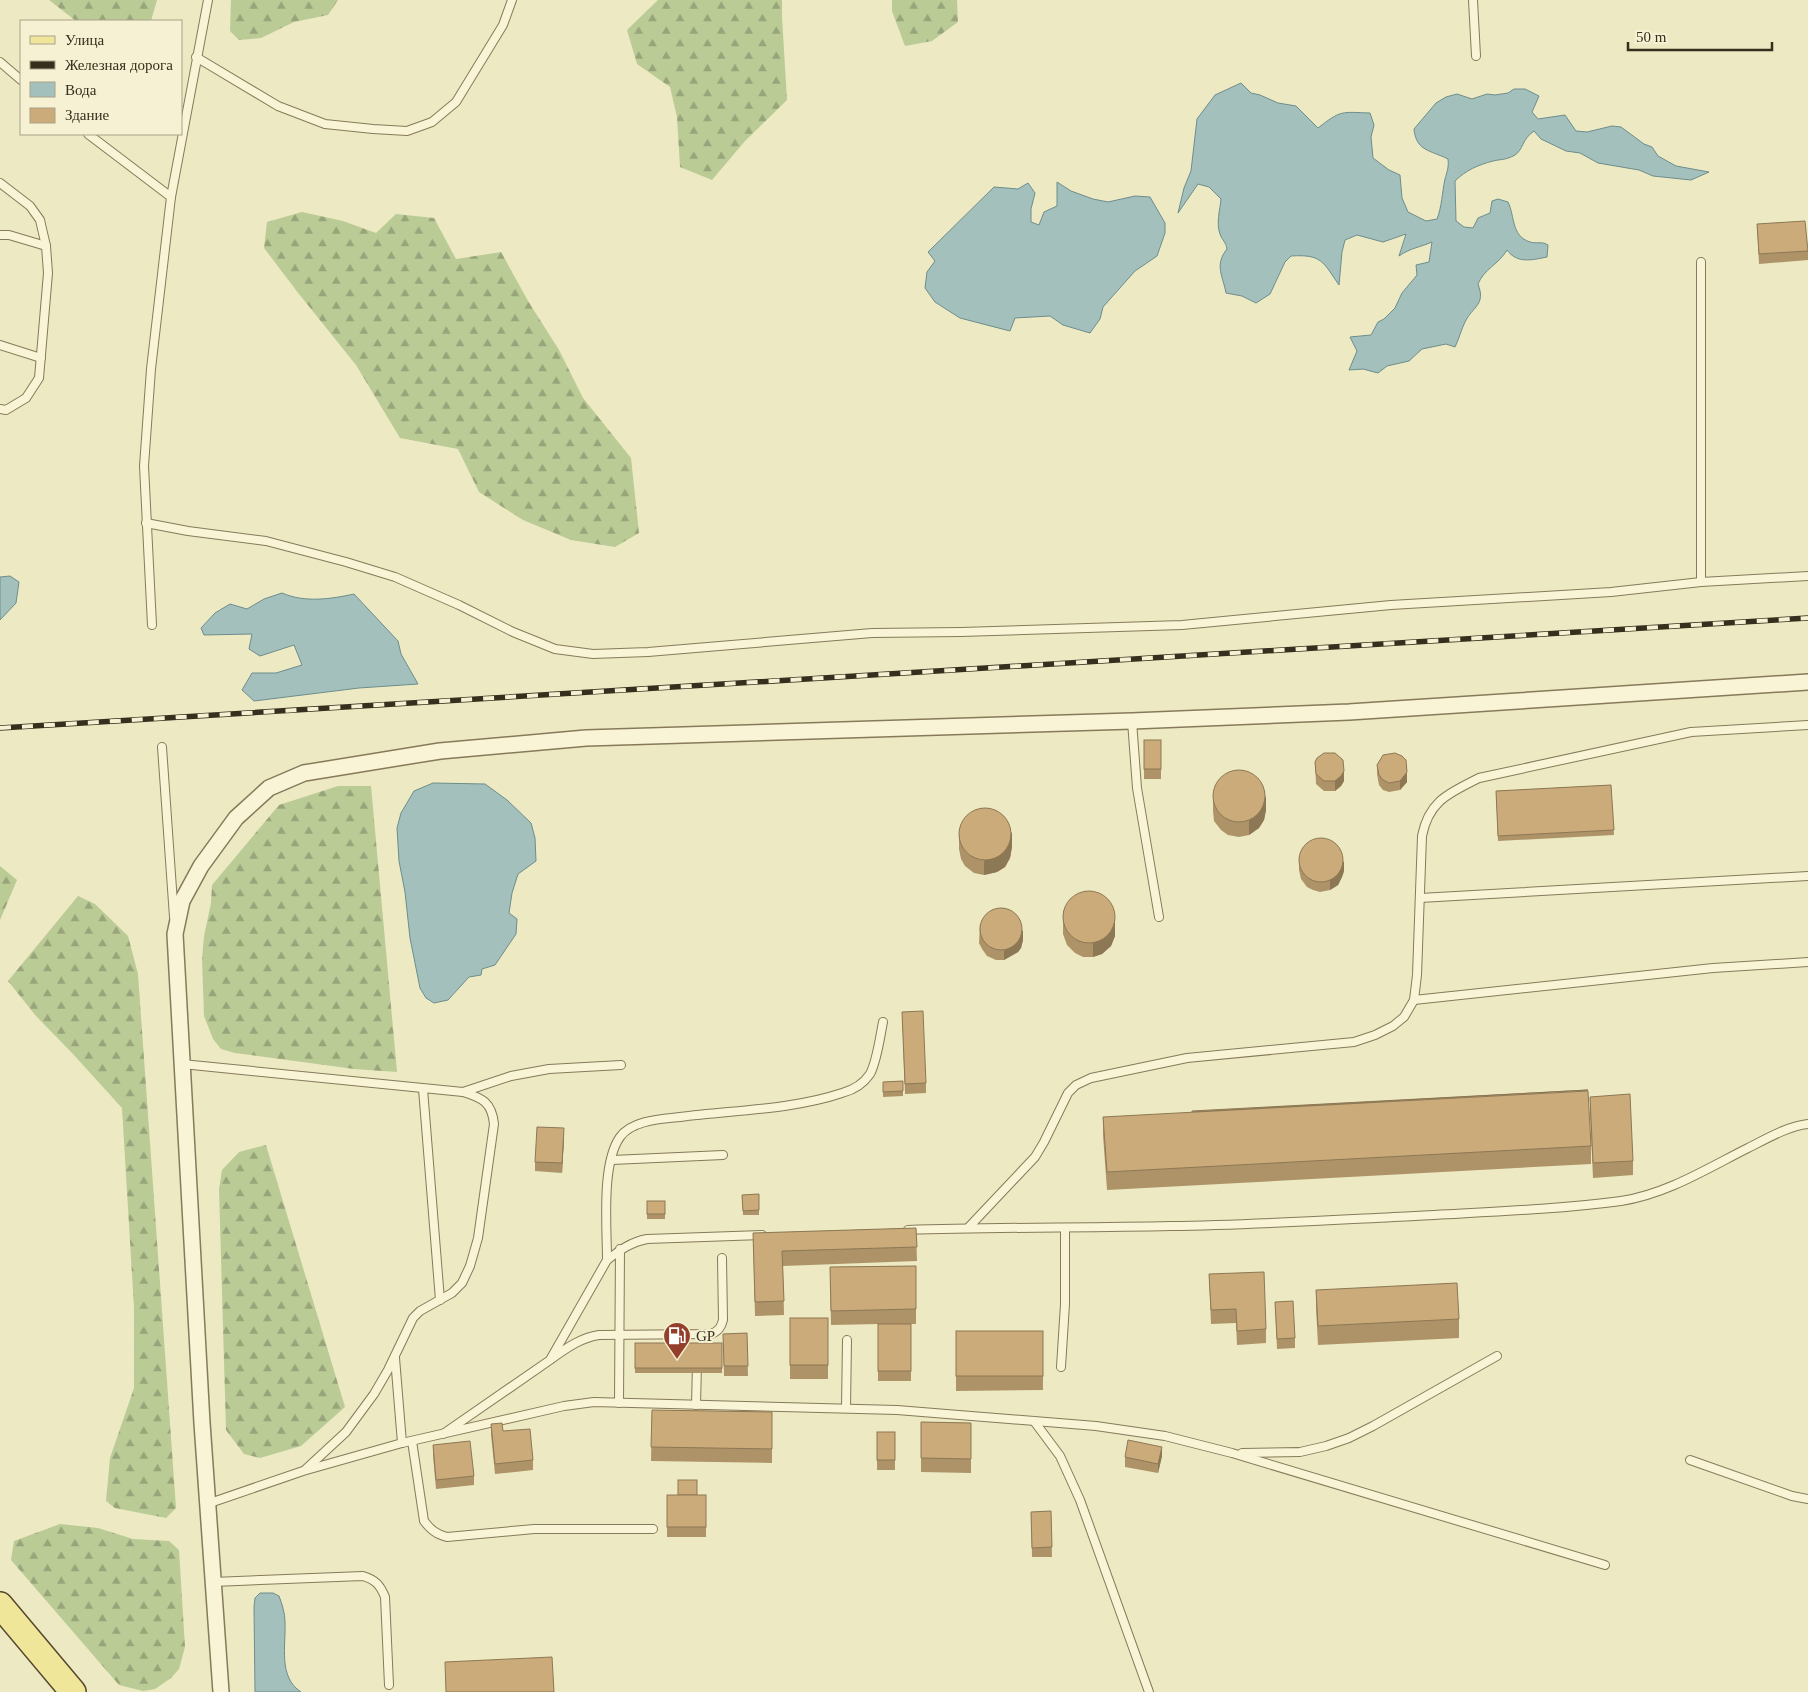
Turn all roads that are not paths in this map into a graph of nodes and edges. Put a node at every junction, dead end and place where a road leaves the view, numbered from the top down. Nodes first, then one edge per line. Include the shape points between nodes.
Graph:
1 (208, 0) edge
2 (512, 0) edge
3 (1473, 0) edge
4 (1476, 56) dead end
5 (196, 57) junction
6 (0, 62) edge
7 (20, 79) edge
8 (89, 135) edge
9 (0, 183) edge
10 (171, 197) junction
11 (0, 235) edge
12 (46, 246) junction
13 (1701, 262) dead end
14 (0, 345) edge
15 (41, 358) junction
16 (0, 408) edge
17 (146, 523) junction
18 (1808, 576) edge
19 (1701, 582) junction
20 (152, 625) dead end
21 (1808, 682) edge
22 (1132, 721) junction
23 (1808, 725) edge
24 (162, 747) dead end
25 (1808, 876) edge
26 (1420, 898) junction
27 (1159, 917) dead end
28 (175, 934) junction
29 (1808, 962) edge
30 (1414, 1000) junction
31 (883, 1022) dead end
32 (182, 1064) junction
33 (621, 1065) dead end
34 (424, 1089) junction
35 (463, 1092) junction
36 (1808, 1124) edge
37 (723, 1155) dead end
38 (612, 1160) junction
39 (968, 1228) junction
40 (1065, 1228) junction
41 (900, 1230) edge
42 (773, 1234) edge
43 (620, 1249) junction
44 (722, 1258) dead end
45 (607, 1260) junction
46 (440, 1300) junction
47 (697, 1334) junction
48 (620, 1335) junction
49 (847, 1340) dead end
50 (697, 1343) edge
51 (697, 1352) edge
52 (1497, 1356) dead end
53 (395, 1357) junction
54 (550, 1360) junction
55 (1061, 1367) dead end
56 (619, 1403) junction
57 (696, 1405) junction
58 (846, 1408) junction
59 (1034, 1420) junction
60 (444, 1434) junction
61 (412, 1441) junction
62 (402, 1443) junction
63 (1232, 1453) junction
64 (1690, 1460) dead end
65 (303, 1471) junction
66 (1808, 1499) edge
67 (207, 1504) junction
68 (652, 1529) dead end
69 (1605, 1565) dead end
70 (213, 1582) junction
71 (0, 1605) edge
72 (220, 1675) junction
73 (389, 1685) dead end
74 (73, 1692) edge
75 (215, 1692) edge
76 (221, 1692) edge
77 (1149, 1692) edge

1 - 5 lane
2 - 5 lane via 503,25 456,102 432,122 407,130 326,124 278,106
3 - 4 lane
5 - 10 lane
6 - 7 lane
8 - 10 lane
9 - 12 lane via 30,206 40,220
10 - 17 lane via 149,398 144,466
11 - 12 lane
12 - 15 lane via 48,273
13 - 19 lane
14 - 15 lane
15 - 16 lane via 39,378 26,398 6,410
17 - 19 lane via 266,541 346,562 395,577 555,649 593,654 872,633 1182,625 1391,605 1611,592
17 - 20 lane
18 - 19 lane
21 - 22 street via 1350,712
22 - 27 lane via 1137,788
22 - 28 street via 586,738 440,751 304,772 269,788 236,818 201,866 182,901
23 - 26 lane via 1692,732 1479,778 1442,798 1431,810 1422,836
24 - 28 lane
25 - 26 lane
26 - 30 lane via 1418,975
28 - 32 street
29 - 30 lane via 1713,968
30 - 39 lane via 1404,1017 1392,1026 1354,1042 1187,1058 1091,1078 1076,1085 1068,1093 1035,1156
31 - 38 lane via 870,1074 856,1087 844,1093 792,1104 642,1124 621,1136
32 - 34 lane
32 - 67 street
33 - 35 lane via 549,1069 511,1076
34 - 35 lane
34 - 46 lane
35 - 46 lane via 485,1101 492,1111 494,1124 478,1238 470,1266 462,1283
36 - 40 lane via 1763,1140 1651,1194 1624,1200 1472,1213 1269,1223
37 - 38 lane
38 - 45 lane via 607,1195
39 - 40 lane
39 - 41 lane
40 - 55 lane
42 - 43 lane via 647,1239
43 - 45 lane
43 - 48 lane
44 - 47 lane via 721,1327 711,1334
45 - 54 lane
46 - 53 lane via 413,1318
47 - 48 lane
47 - 50 lane
48 - 54 lane via 589,1336
48 - 56 lane
49 - 58 lane
51 - 57 lane
52 - 63 lane via 1349,1438 1300,1452
53 - 62 lane
53 - 65 lane via 374,1394 346,1432
54 - 60 lane
56 - 57 lane
56 - 60 lane via 564,1406
57 - 58 lane
58 - 59 lane
59 - 63 lane via 1165,1436
59 - 77 lane via 1060,1456 1080,1500
60 - 61 lane
61 - 62 lane
61 - 68 lane via 424,1521 436,1534 447,1537 534,1529
62 - 65 lane
63 - 69 lane
64 - 66 lane
65 - 67 lane
67 - 70 street
70 - 72 street
70 - 73 lane via 363,1576 374,1579 385,1597
71 - 74 main road
72 - 75 street
72 - 76 street

